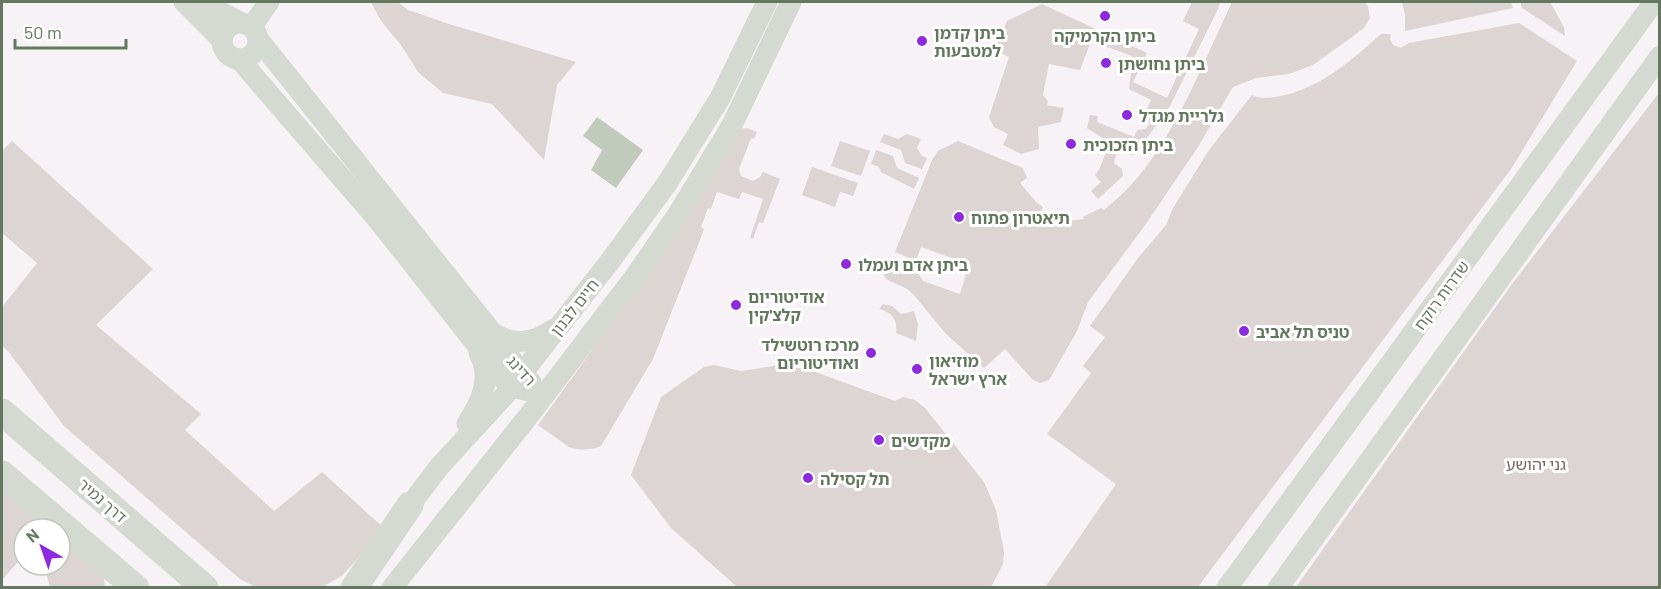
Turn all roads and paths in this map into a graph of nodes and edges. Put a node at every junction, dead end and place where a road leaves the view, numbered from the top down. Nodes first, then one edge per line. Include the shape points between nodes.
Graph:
1 (184, 2) edge
2 (201, 2) edge
3 (269, 2) edge
4 (767, 2) edge
5 (791, 2) edge
6 (1654, 2) edge
7 (250, 29) junction
8 (222, 40) junction
9 (1659, 57) edge
10 (239, 59) junction
11 (454, 301) junction
12 (561, 323) junction
13 (491, 331) junction
14 (471, 340) junction
15 (516, 380) junction
16 (545, 394) junction
17 (2, 412) edge
18 (439, 467) junction
19 (2, 474) edge
20 (410, 505) junction
21 (124, 582) edge
22 (205, 587) edge
23 (344, 588) edge
24 (354, 588) edge
25 (392, 588) edge
26 (1227, 588) edge
27 (1278, 588) edge

1 - 8 main road
2 - 7 main road, רדינג
3 - 7 main road
4 - 12 main road, חיים לבנון via 720,98 668,182
5 - 16 main road, חיים לבנון via 732,125 678,214
6 - 26 main road, שדרות רוקח
7 - 8 main road via 230,26
7 - 10 main road via 258,46 251,56
7 - 11 main road, רדינג
8 - 10 main road via 225,51
9 - 27 main road
10 - 11 main road, רדינג via 378,220
11 - 13 main road, רדינג
11 - 14 main road, רדינג
12 - 13 main road via 543,336 522,342 504,340
12 - 15 main road, חיים לבנון
13 - 15 main road, רדינג
14 - 15 main road, רדינג
14 - 18 main road via 485,368 481,400
15 - 16 main road, רדינג
15 - 18 main road, חיים לבנון
16 - 25 main road, חיים לבנון
17 - 22 highway, דרך נמיר
18 - 20 main road, חיים לבנון
19 - 21 highway
20 - 23 main road, חיים לבנון
20 - 24 highway

